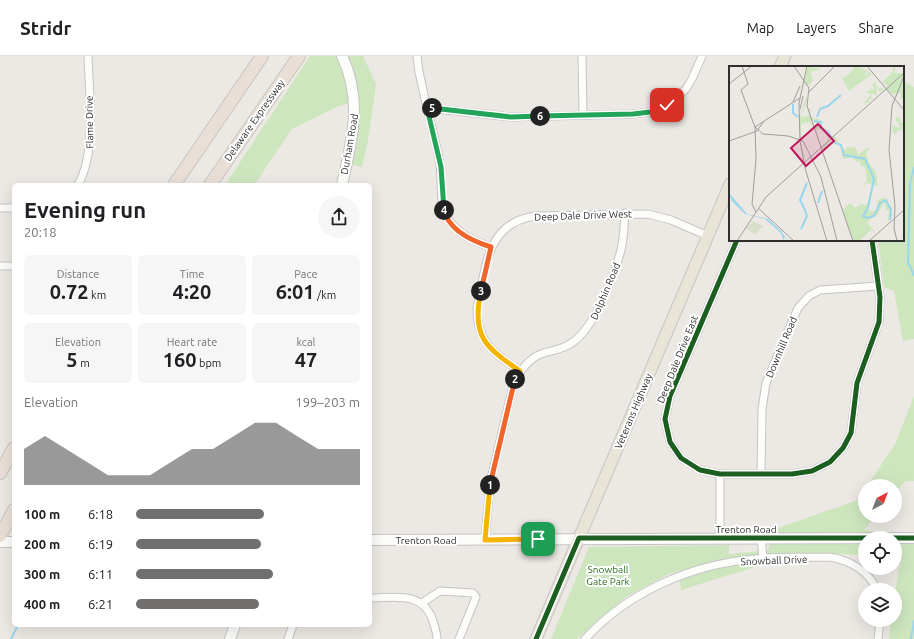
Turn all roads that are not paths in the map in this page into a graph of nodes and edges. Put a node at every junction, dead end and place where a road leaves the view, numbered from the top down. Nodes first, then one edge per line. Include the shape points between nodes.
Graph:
1 (88, 56) edge
2 (262, 56) edge
3 (298, 56) edge
4 (342, 56) edge
5 (417, 56) edge
6 (582, 56) edge
7 (702, 56) edge
8 (785, 56) edge
9 (780, 66) edge
10 (427, 108) junction
11 (583, 115) junction
12 (79, 183) edge
13 (175, 183) edge
14 (211, 183) edge
15 (342, 183) edge
16 (729, 188) edge
17 (0, 208) edge
18 (12, 208) edge
19 (625, 213) junction
20 (708, 236) junction
21 (737, 241) edge
22 (872, 241) edge
23 (491, 247) junction
24 (0, 266) edge
25 (12, 266) edge
26 (878, 286) junction
27 (520, 371) junction
28 (12, 452) edge
29 (0, 473) edge
30 (720, 474) junction
31 (761, 474) junction
32 (12, 514) edge
33 (0, 536) edge
34 (579, 538) junction
35 (720, 538) junction
36 (761, 538) junction
37 (914, 538) edge
38 (372, 540) edge
39 (485, 540) junction
40 (0, 542) edge
41 (12, 542) edge
42 (763, 558) junction
43 (873, 583) edge
44 (372, 598) edge
45 (422, 603) junction
46 (234, 627) edge
47 (292, 627) edge
48 (879, 627) edge
49 (230, 639) edge
50 (288, 639) edge
51 (437, 639) edge
52 (459, 639) edge
53 (536, 639) edge
54 (584, 639) edge
55 (878, 639) edge

1 - 12 street, Flame Drive via 89,155
2 - 13 highway
3 - 14 highway, Delaware Expressway
4 - 15 main road, Durham Road via 352,86 355,114
5 - 10 street
6 - 11 street
7 - 11 street via 686,89 667,105 639,114
8 - 9 main road
10 - 11 street via 511,117
10 - 23 street via 441,167 442,204 445,214 456,230
16 - 20 main road, Veterans Highway
17 - 18 street
19 - 20 street, Deep Dale Drive West via 657,216
19 - 23 street, Deep Dale Drive West via 523,218 507,226
19 - 27 street, Dolphin Road via 616,267 590,326 571,344 538,356
20 - 34 main road, Veterans Highway
21 - 30 street, Deep Dale Drive East via 670,396 665,415 670,442 681,458 700,470
22 - 26 street, Deep Dale Drive East
23 - 27 street, Deep Dale Drive West via 477,308 478,330 491,349
24 - 25 street
26 - 31 street, Deep Dale Drive East via 881,309 878,330 857,383 852,427 846,443 830,462 812,471
26 - 31 street, Downhill Road via 820,290 809,296 798,308 766,383 762,409
27 - 39 street, Dolphin Road via 514,382 490,483
28 - 29 highway
30 - 31 street, Deep Dale Drive East
30 - 35 street
32 - 33 highway
34 - 35 main road, Trenton Road
34 - 39 main road, Trenton Road
34 - 53 main road, Veterans Highway
35 - 36 main road, Trenton Road
36 - 37 main road, Trenton Road
36 - 42 street
38 - 39 main road, Trenton Road
40 - 41 main road
42 - 43 street, Snowball Drive via 840,559 859,568
42 - 54 street, Snowball Drive via 702,568 656,586 621,608
44 - 45 street via 407,598
45 - 51 street via 429,612
45 - 52 street via 440,591 473,593 476,597 474,604
46 - 49 main road
47 - 50 street
48 - 55 street

